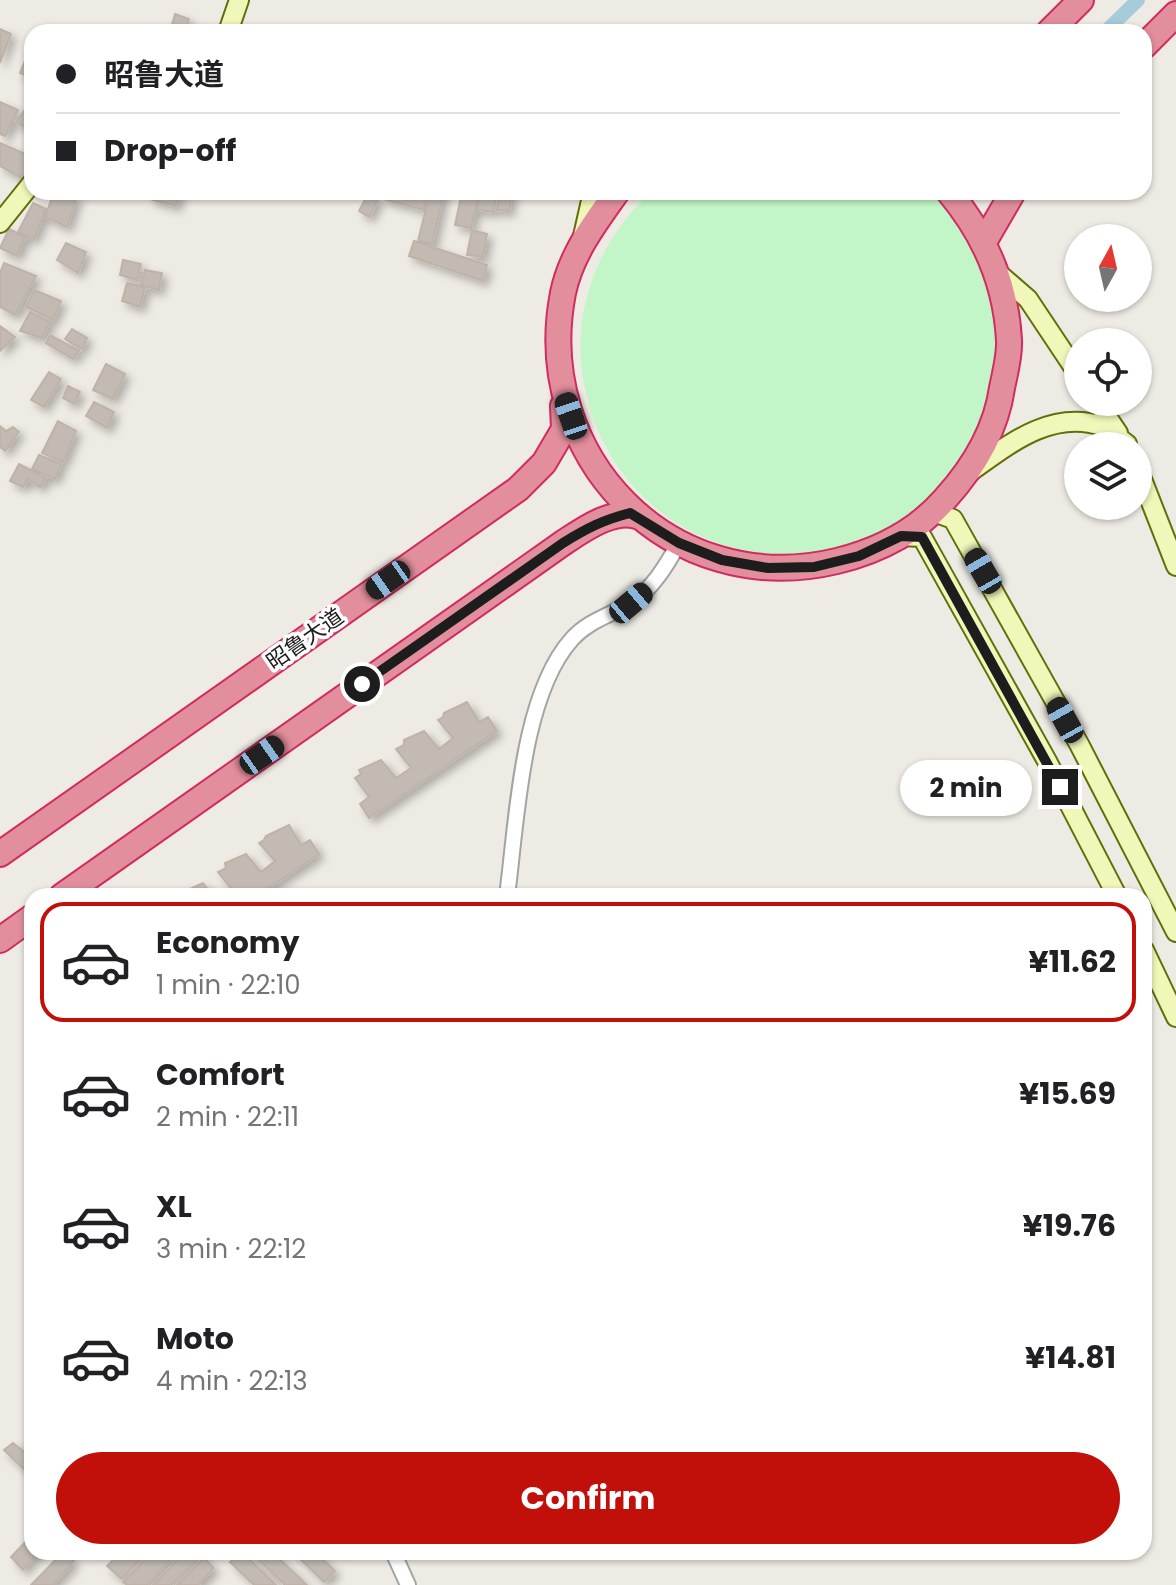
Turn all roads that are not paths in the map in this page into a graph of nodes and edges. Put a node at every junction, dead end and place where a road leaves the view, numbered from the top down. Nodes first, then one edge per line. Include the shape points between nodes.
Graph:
1 (239, 0) edge
2 (1081, 0) edge
3 (1176, 14) edge
4 (231, 24) edge
5 (1057, 24) edge
6 (1152, 38) edge
7 (24, 193) edge
8 (591, 200) edge
9 (611, 200) edge
10 (956, 200) edge
11 (1008, 200) edge
12 (0, 223) edge
13 (582, 242) junction
14 (984, 242) junction
15 (998, 273) junction
16 (1064, 353) edge
17 (563, 392) junction
18 (1111, 432) edge
19 (967, 475) junction
20 (1152, 505) edge
21 (934, 512) junction
22 (640, 517) junction
23 (901, 536) junction
24 (679, 543) junction
25 (1176, 566) edge
26 (0, 854) edge
27 (73, 888) edge
28 (508, 888) edge
29 (1113, 888) edge
30 (24, 923) edge
31 (1176, 932) edge
32 (0, 940) edge
33 (1152, 967) edge
34 (1176, 1017) edge
35 (397, 1560) edge
36 (408, 1585) edge

1 - 4 main road
2 - 5 highway
3 - 6 highway
7 - 12 main road
8 - 13 main road
9 - 13 highway, 昭鲁大道
10 - 14 highway, 昭鲁大道
11 - 14 highway
13 - 17 highway, 昭鲁大道 via 560,316
14 - 15 highway, 昭鲁大道
15 - 16 main road via 1028,299
15 - 19 highway, 昭鲁大道 via 1009,342 999,412
17 - 22 highway, 昭鲁大道 via 579,439 605,482
17 - 26 highway, 昭鲁大道 via 564,429 544,463 518,489
18 - 19 main road via 1103,426 1073,423 1044,426 1019,437
19 - 21 highway, 昭鲁大道
20 - 25 main road
21 - 23 highway, 昭鲁大道
21 - 31 main road via 953,519 961,532
22 - 24 highway, 昭鲁大道
22 - 27 highway via 630,513 594,523 563,543
23 - 24 highway, 昭鲁大道 via 859,556 814,567 768,568 722,560
23 - 29 main road via 922,537
24 - 28 street via 648,588 570,640 547,683 531,725
30 - 32 highway
33 - 34 main road
35 - 36 street

